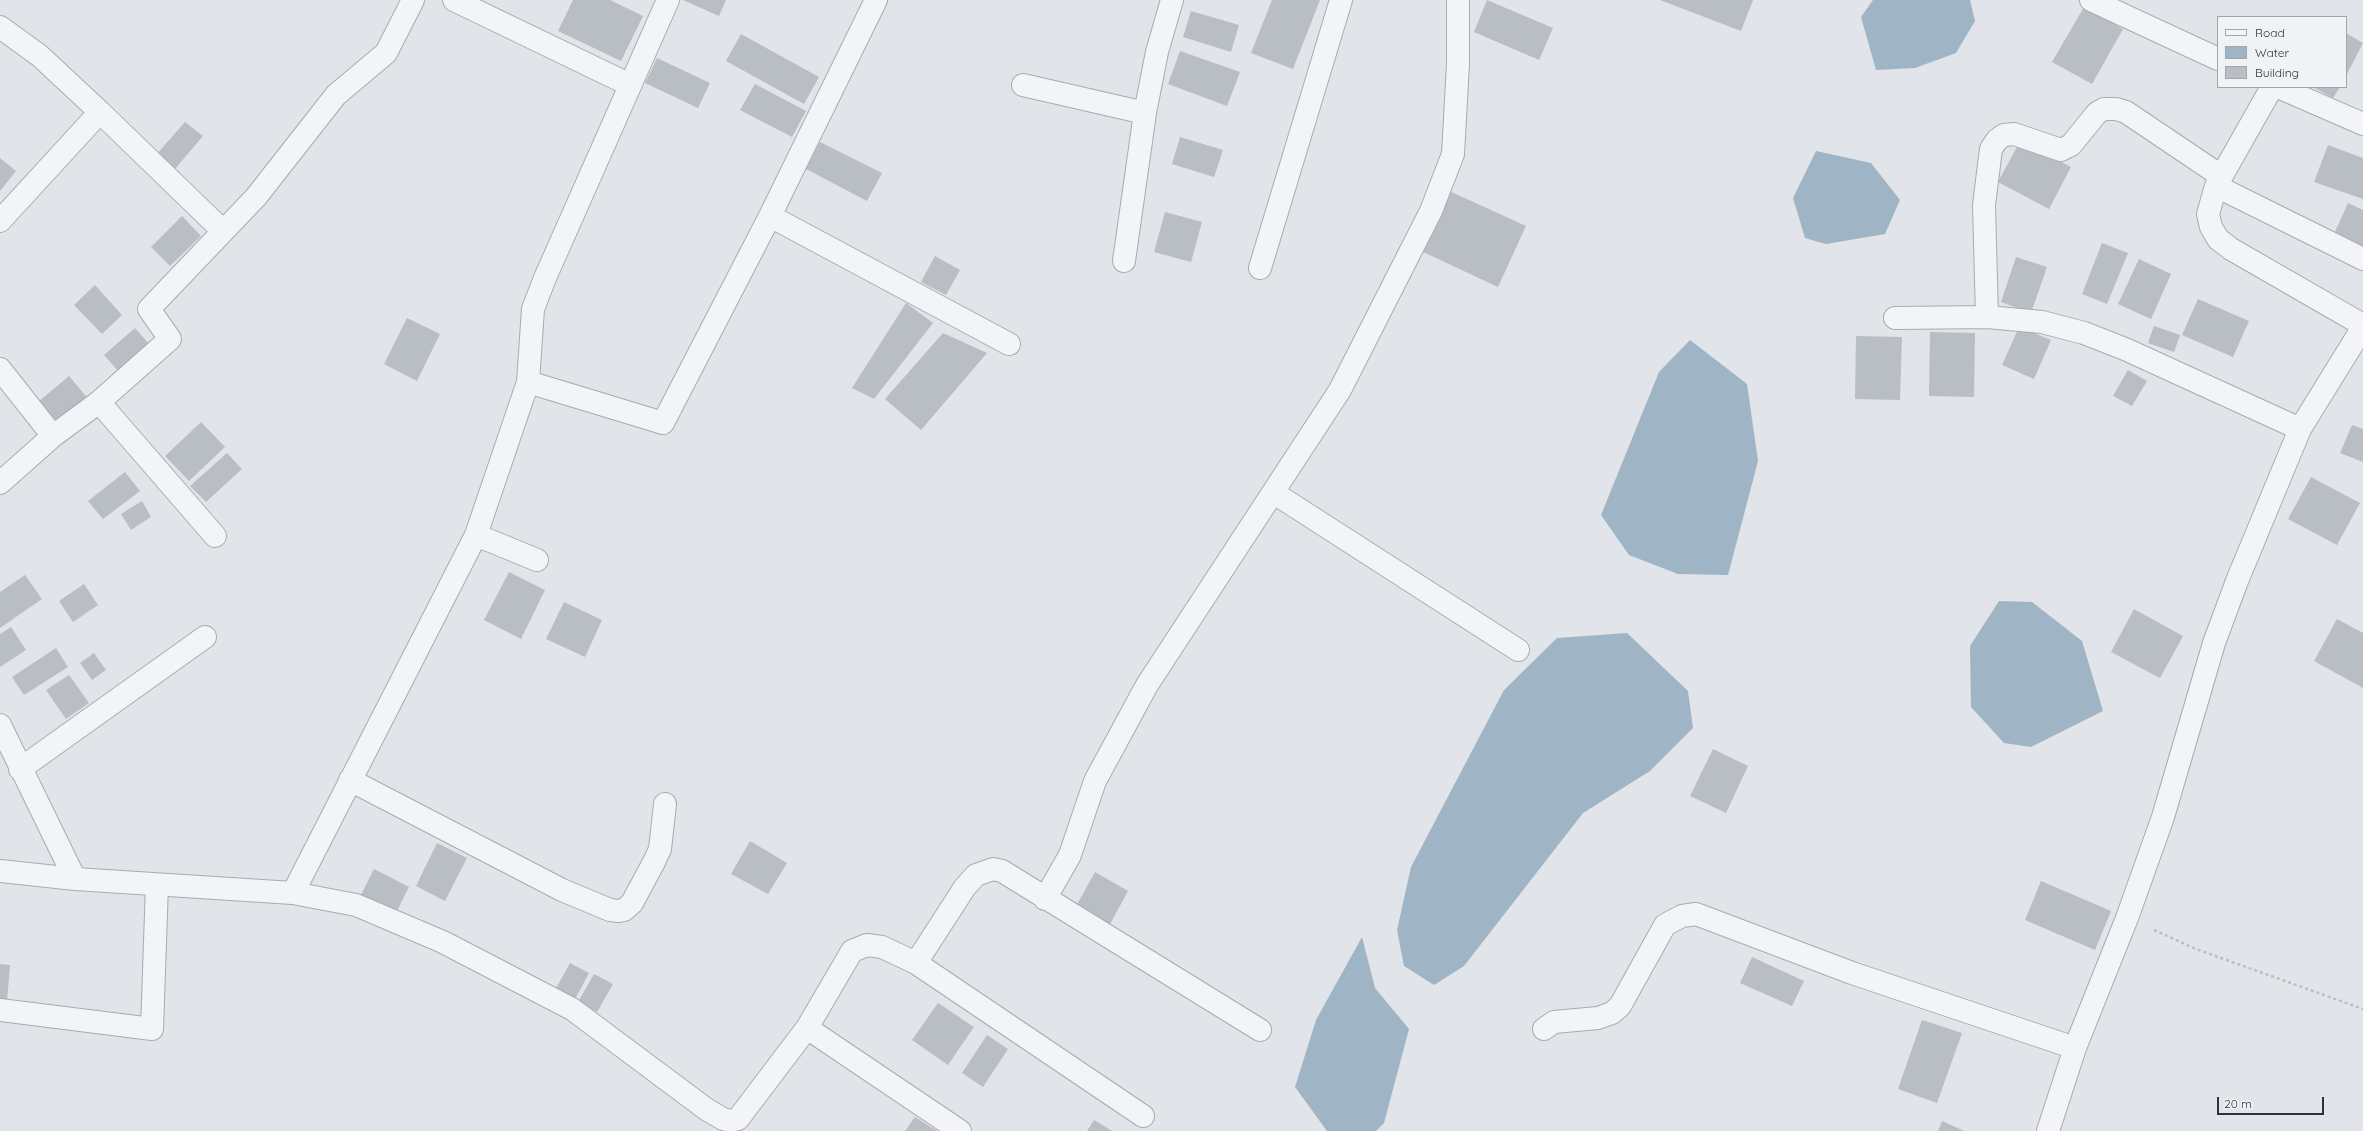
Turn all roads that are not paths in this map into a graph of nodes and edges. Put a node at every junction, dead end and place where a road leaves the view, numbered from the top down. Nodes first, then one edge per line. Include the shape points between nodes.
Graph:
1 (413, 0) edge
2 (454, 0) edge
3 (668, 0) edge
4 (876, 0) edge
5 (1172, 0) edge
6 (1341, 0) edge
7 (1458, 0) edge
8 (2091, 0) edge
9 (0, 27) edge
10 (2217, 59) edge
11 (630, 85) junction
12 (1023, 85) dead end
13 (2271, 88) edge
14 (2280, 88) edge
15 (100, 112) junction
16 (1145, 113) junction
17 (2363, 124) edge
18 (2219, 181) junction
19 (770, 216) junction
20 (0, 221) edge
21 (223, 231) junction
22 (2363, 259) edge
23 (1124, 261) dead end
24 (1260, 268) dead end
25 (1987, 317) junction
26 (1895, 318) dead end
27 (2363, 326) edge
28 (1009, 344) dead end
29 (0, 369) edge
30 (528, 382) junction
31 (100, 402) junction
32 (2300, 429) junction
33 (53, 436) junction
34 (0, 483) edge
35 (1274, 493) junction
36 (476, 535) junction
37 (215, 536) dead end
38 (537, 560) dead end
39 (205, 637) dead end
40 (1518, 650) dead end
41 (0, 724) edge
42 (20, 769) junction
43 (350, 780) junction
44 (665, 804) dead end
45 (0, 871) edge
46 (75, 879) junction
47 (157, 885) junction
48 (293, 893) junction
49 (1045, 899) junction
50 (916, 963) junction
51 (0, 1010) edge
52 (807, 1028) junction
53 (1544, 1029) dead end
54 (1260, 1030) dead end
55 (2075, 1048) junction
56 (1143, 1116) dead end
57 (960, 1131) edge
58 (2048, 1131) edge

1 - 21 street via 386,54 336,95 256,197
2 - 11 street
3 - 11 street
4 - 19 street
5 - 16 street via 1157,52
6 - 24 street
7 - 35 street via 1458,64 1453,154 1431,210 1340,390
8 - 10 street
9 - 15 street via 40,56
11 - 30 street via 544,278 533,309
12 - 16 street
13 - 18 street
14 - 17 street
15 - 20 street
15 - 21 street
16 - 23 street
18 - 22 street
18 - 25 street via 2126,112 2116,109 2104,109 2097,113 2071,145 2061,150 2014,134 2004,135 1991,149 1984,205
18 - 27 street via 2208,214 2211,228 2218,239
19 - 28 street
19 - 30 street via 662,423
21 - 31 street via 149,309 170,339
25 - 26 street
25 - 32 street via 2042,322 2084,333
27 - 32 street
29 - 33 street
30 - 36 street
31 - 33 street
31 - 37 street
32 - 55 street via 2214,644 2163,817 2127,918
33 - 34 street
35 - 40 street
35 - 49 street via 1147,685 1095,781 1070,855
36 - 38 street
36 - 43 street
39 - 42 street
41 - 42 street
42 - 46 street
43 - 44 street via 562,890 610,910 619,911 632,903 660,849
43 - 48 street
45 - 46 street
46 - 47 street
47 - 48 street
47 - 51 street via 152,1029
48 - 52 street via 356,904 443,942 559,1002 706,1109 730,1121 738,1119
49 - 50 street via 1002,871 984,870 965,887
49 - 54 street
50 - 52 street via 882,947 867,945 852,951
50 - 56 street
52 - 57 street
53 - 55 street via 1554,1022 1598,1018 1612,1013 1620,1006 1665,925 1682,916 1696,914 1852,973
55 - 58 street

